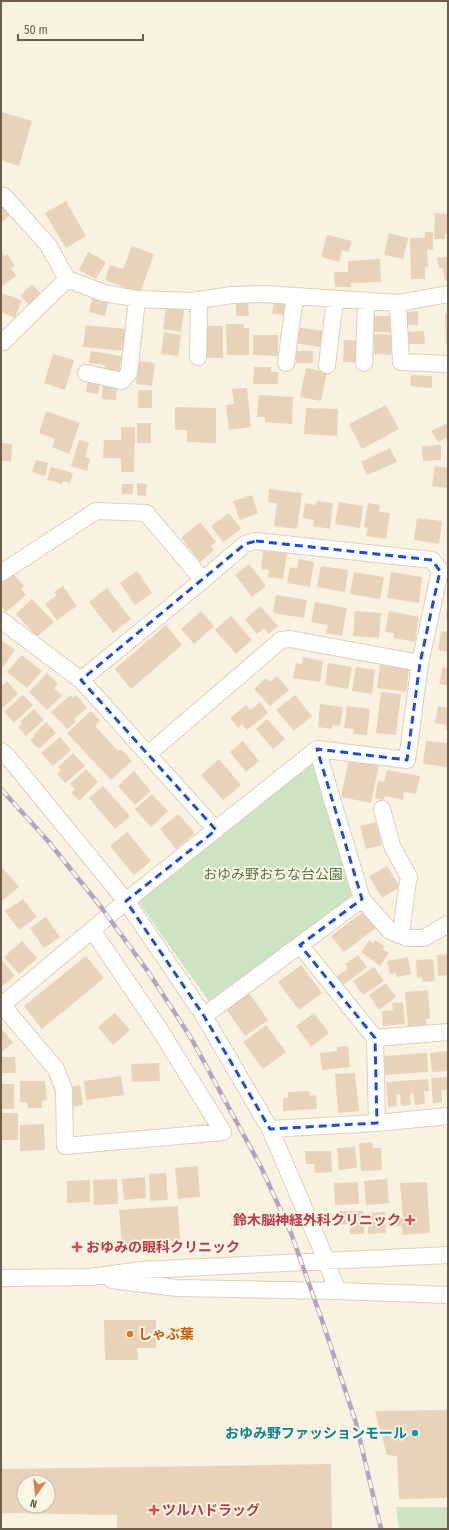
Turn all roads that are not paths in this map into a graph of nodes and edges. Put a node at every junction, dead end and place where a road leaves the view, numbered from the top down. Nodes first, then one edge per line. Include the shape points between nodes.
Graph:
1 (1, 196) edge
2 (67, 280) junction
3 (448, 294) edge
4 (295, 296) junction
5 (137, 299) junction
6 (335, 299) junction
7 (199, 300) junction
8 (366, 301) junction
9 (398, 303) junction
10 (3, 342) dead end
11 (198, 357) dead end
12 (286, 363) dead end
13 (364, 363) dead end
14 (448, 364) edge
15 (327, 365) dead end
16 (86, 373) dead end
17 (1, 573) edge
18 (203, 580) junction
19 (1, 620) edge
20 (420, 663) junction
21 (81, 680) junction
22 (317, 749) junction
23 (1, 751) edge
24 (148, 754) junction
25 (382, 809) dead end
26 (216, 830) junction
27 (362, 899) junction
28 (126, 901) junction
29 (448, 924) edge
30 (92, 930) junction
31 (401, 935) junction
32 (300, 945) junction
33 (1, 1005) edge
34 (204, 1016) junction
35 (448, 1032) edge
36 (375, 1038) junction
37 (448, 1116) edge
38 (376, 1123) junction
39 (270, 1129) junction
40 (448, 1254) edge
41 (326, 1260) junction
42 (91, 1277) junction
43 (1, 1278) edge
44 (337, 1291) junction
45 (448, 1295) edge

1 - 2 street via 4,196 48,244
2 - 5 street via 104,293
2 - 10 street
3 - 9 street
4 - 6 street
4 - 7 street via 266,294
4 - 12 street
5 - 7 street
5 - 16 street via 129,373 122,381
6 - 8 street
6 - 15 street
7 - 11 street
8 - 9 street
8 - 13 street
9 - 14 street via 401,362
17 - 18 street via 96,511 146,513
18 - 20 street via 245,544 256,541 432,560 440,571
18 - 21 street
19 - 21 street
20 - 22 street via 407,760
20 - 24 street via 290,639 281,640
21 - 24 street
22 - 26 street
22 - 27 street
23 - 28 street
24 - 26 street
25 - 31 street via 392,846 409,877
26 - 28 street
27 - 31 street via 390,931
27 - 32 street
28 - 30 street
28 - 34 street
29 - 31 street via 424,938 408,938
30 - 33 street
30 - 33 street via 158,1027 223,1132 65,1146 64,1090 56,1069
32 - 34 street
32 - 36 street
34 - 39 street
35 - 36 street
36 - 38 street
37 - 38 street
38 - 39 street
39 - 41 street
40 - 41 street
41 - 42 street via 142,1270
41 - 44 street
42 - 43 street
42 - 44 street via 176,1288
44 - 45 street

